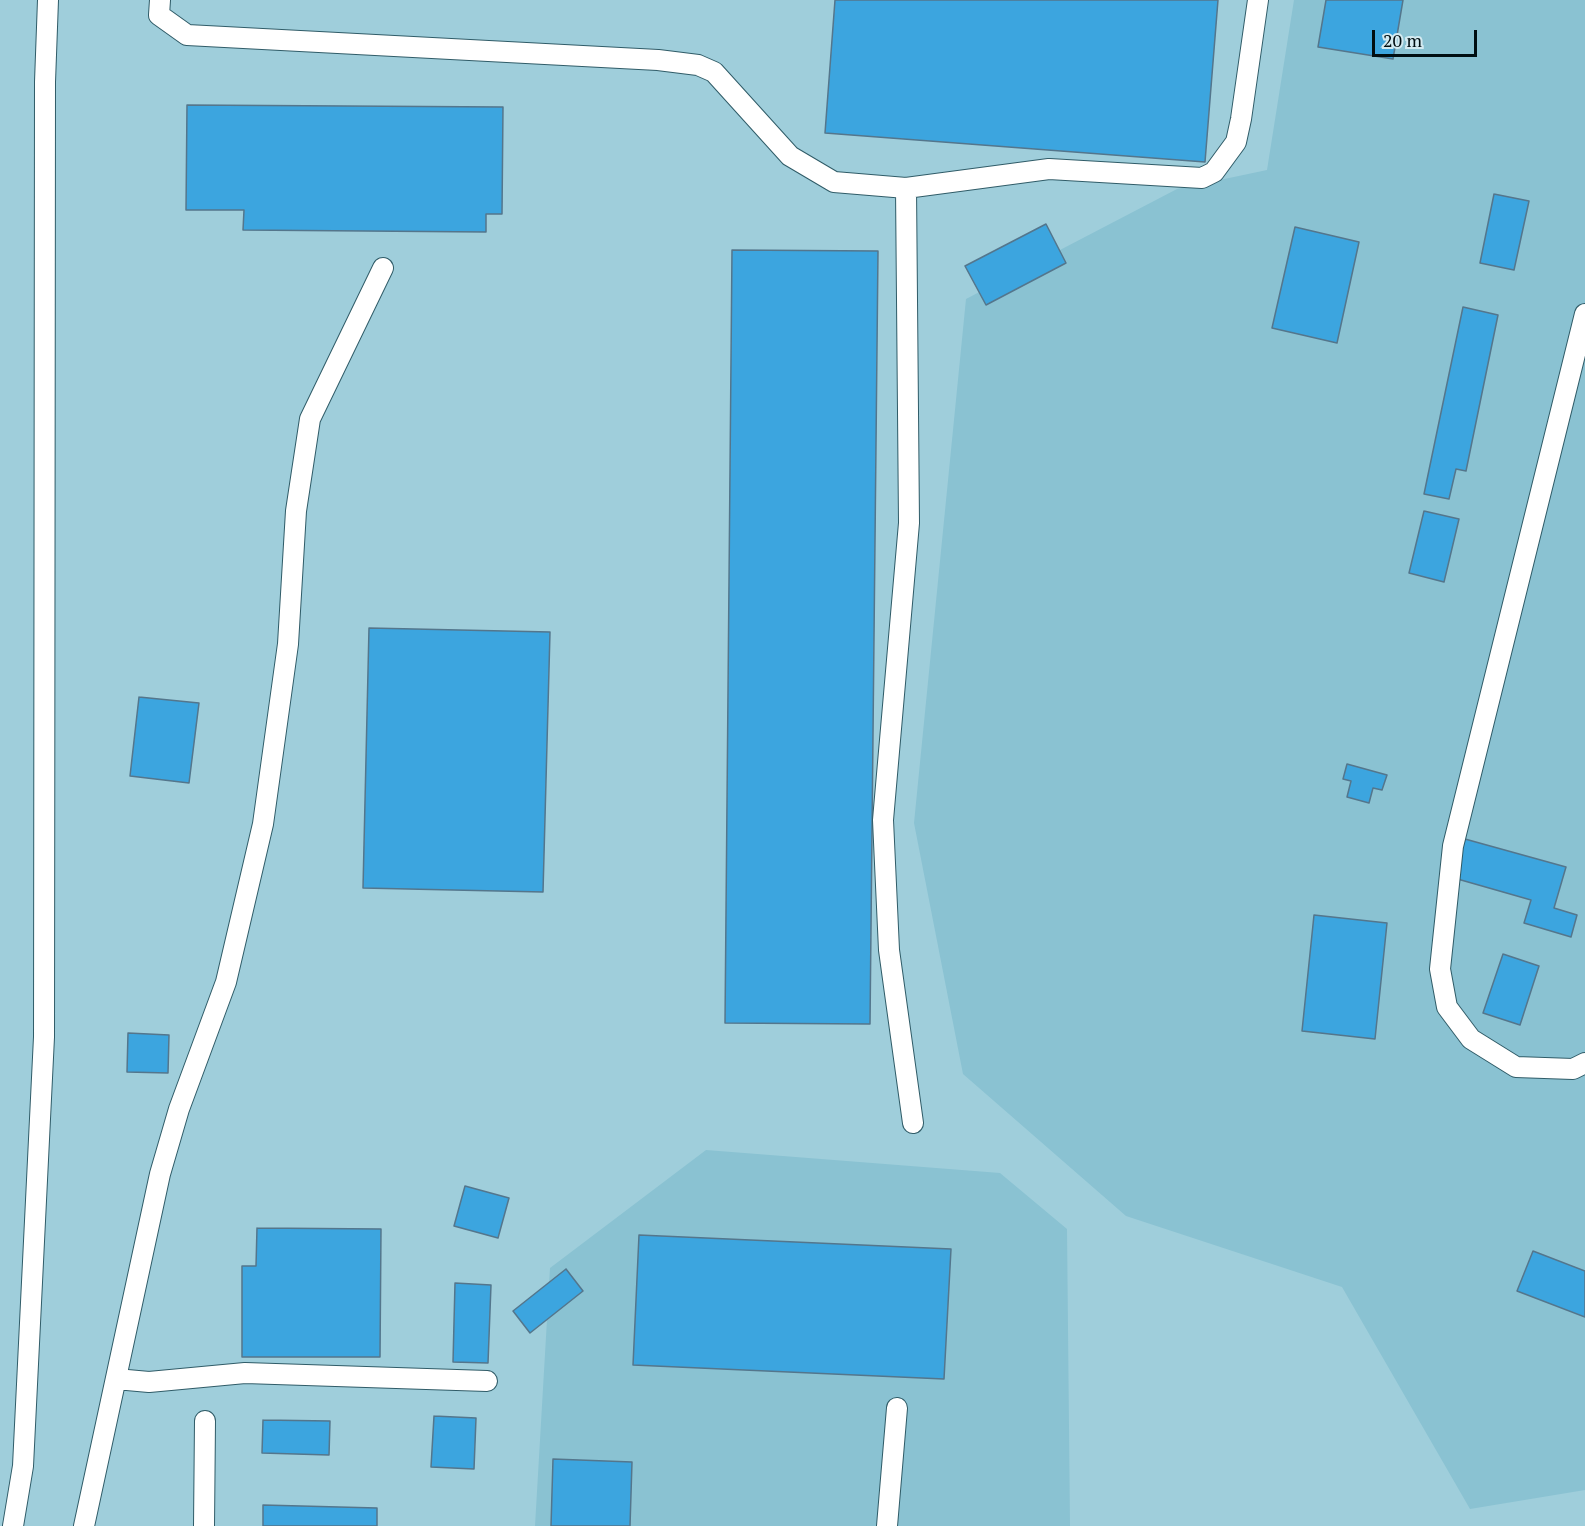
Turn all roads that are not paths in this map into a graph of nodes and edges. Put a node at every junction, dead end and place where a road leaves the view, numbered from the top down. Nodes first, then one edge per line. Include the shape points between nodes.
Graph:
1 (48, 0) edge
2 (160, 0) edge
3 (1258, 0) edge
4 (906, 188) junction
5 (383, 268) dead end
6 (1585, 314) edge
7 (1585, 1063) edge
8 (913, 1123) dead end
9 (116, 1378) junction
10 (487, 1381) dead end
11 (897, 1408) dead end
12 (206, 1421) dead end
13 (12, 1526) edge
14 (84, 1526) edge
15 (204, 1526) edge
16 (887, 1526) edge

1 - 13 lane via 44,1037 23,1466
2 - 4 lane via 159,15 187,35 698,65 714,72 790,156 834,182
3 - 4 lane via 1236,142 1214,172 1202,178 1049,169
4 - 8 lane via 909,523 883,820 889,950
5 - 9 lane via 310,419 296,511 288,644 263,824 226,982 179,1109 160,1174
6 - 7 lane via 1453,846 1440,969 1447,1007 1471,1039 1516,1067 1573,1069
9 - 10 lane via 149,1382 245,1373
9 - 14 lane
11 - 16 lane
12 - 15 lane

